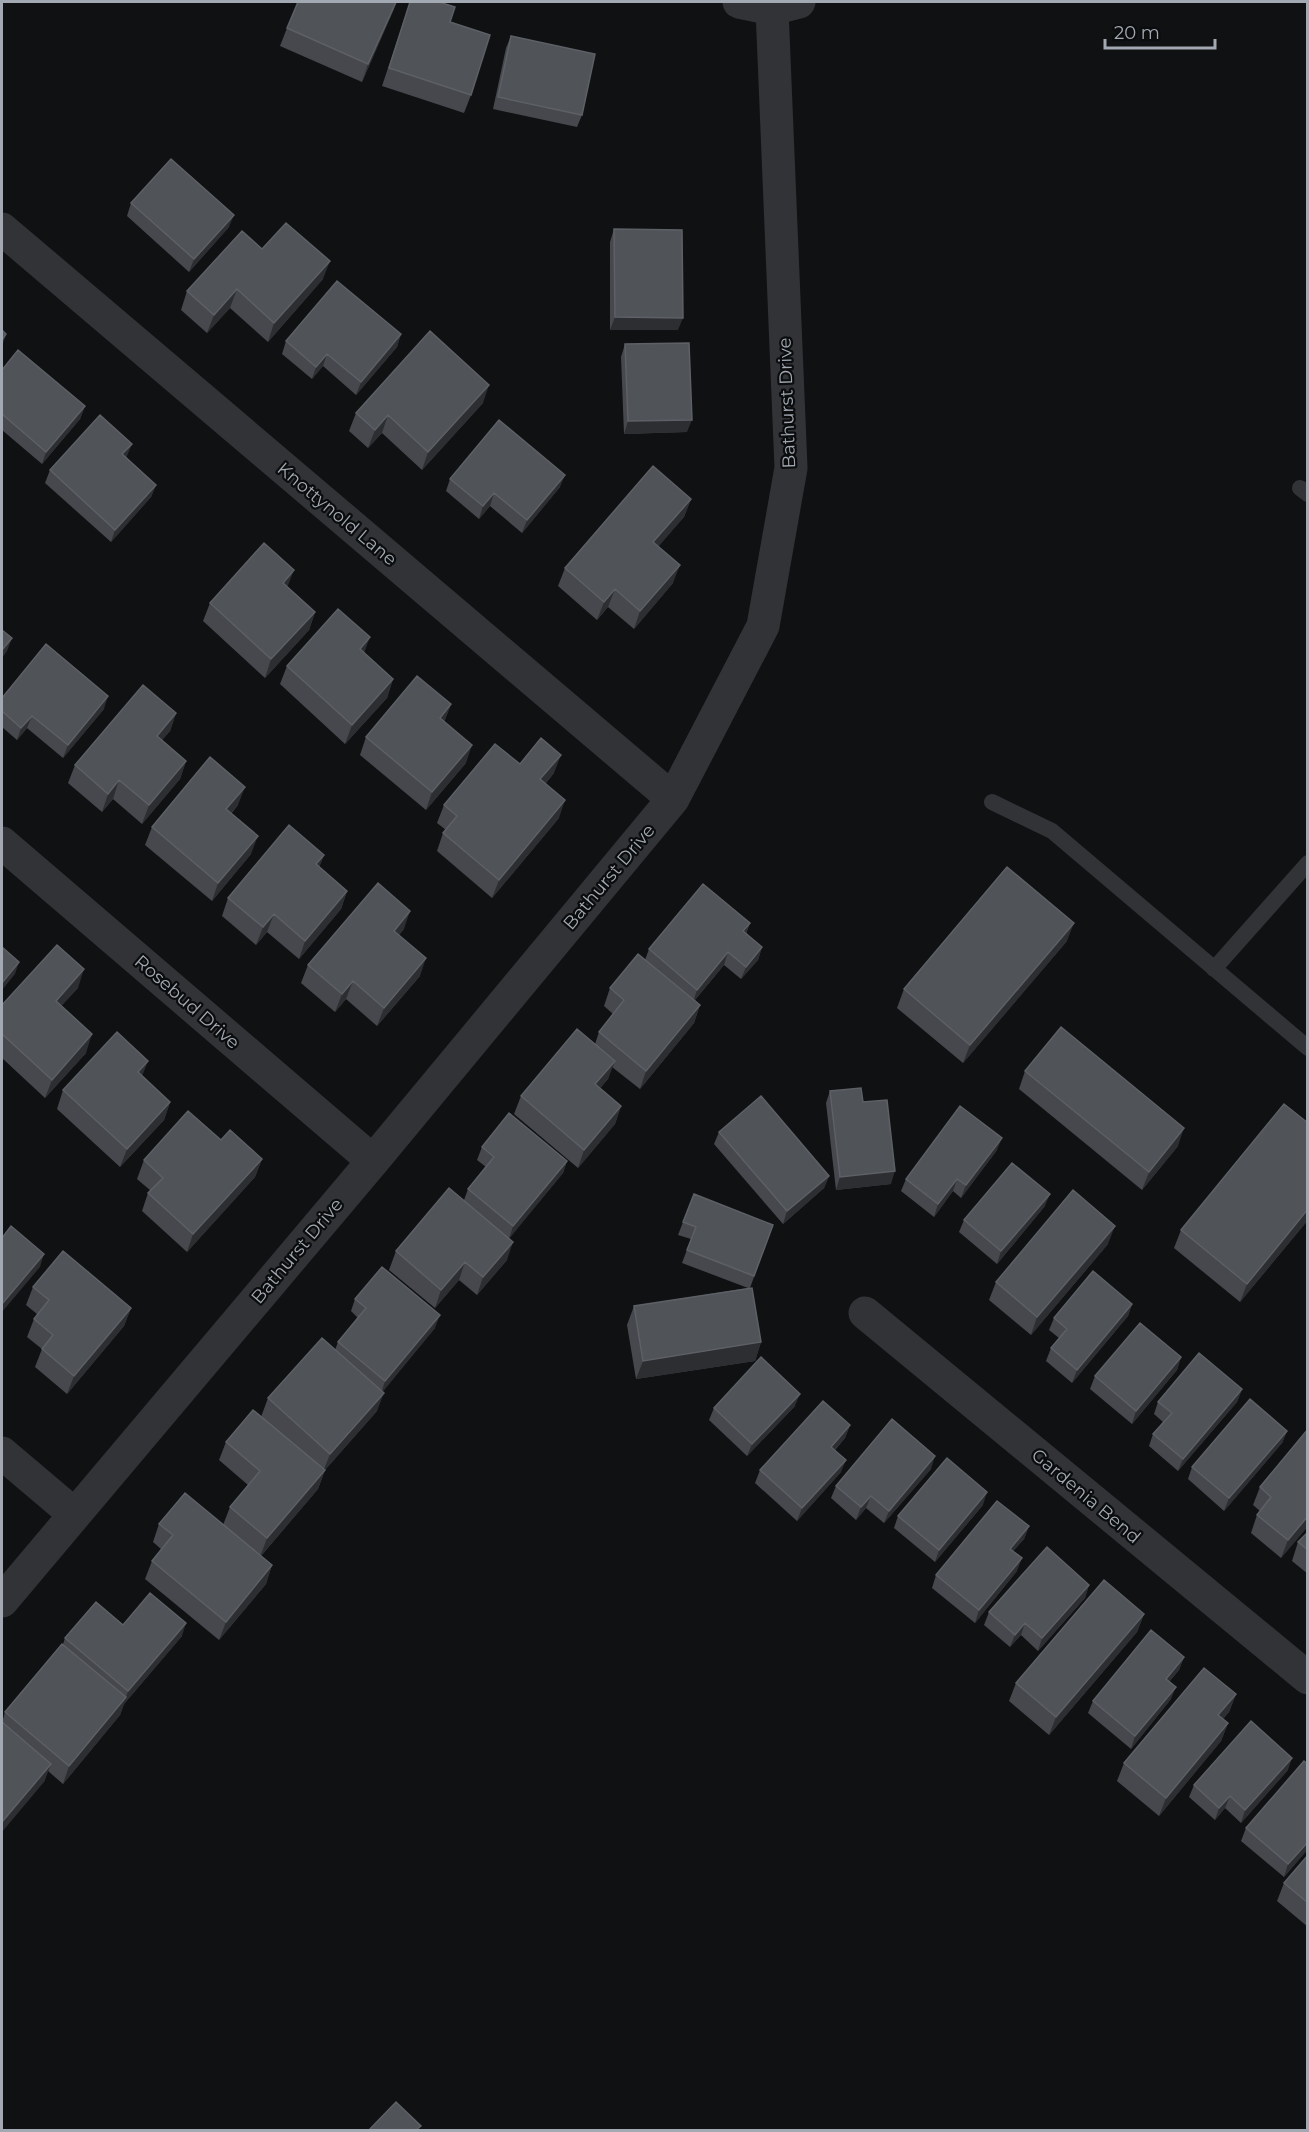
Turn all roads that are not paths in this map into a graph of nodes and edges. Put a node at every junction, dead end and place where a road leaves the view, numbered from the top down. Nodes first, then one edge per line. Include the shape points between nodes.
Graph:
1 (739, 2) edge
2 (786, 5) edge
3 (2, 229) edge
4 (673, 800) junction
5 (992, 802) dead end
6 (2, 843) edge
7 (1308, 863) edge
8 (1214, 969) junction
9 (1308, 1048) edge
10 (373, 1161) junction
11 (865, 1313) dead end
12 (2, 1453) edge
13 (74, 1514) junction
14 (2, 1600) edge
15 (1308, 1678) edge

1 - 2 street
2 - 4 street, Bathurst Drive via 790,468 763,626
3 - 4 street, Knottynold Lane
4 - 10 street, Bathurst Drive
5 - 8 lane via 1052,831
6 - 10 street, Rosebud Drive
7 - 8 lane
8 - 9 lane
10 - 13 street, Bathurst Drive
11 - 15 street, Gardenia Bend
12 - 13 street
13 - 14 street, Bathurst Drive

